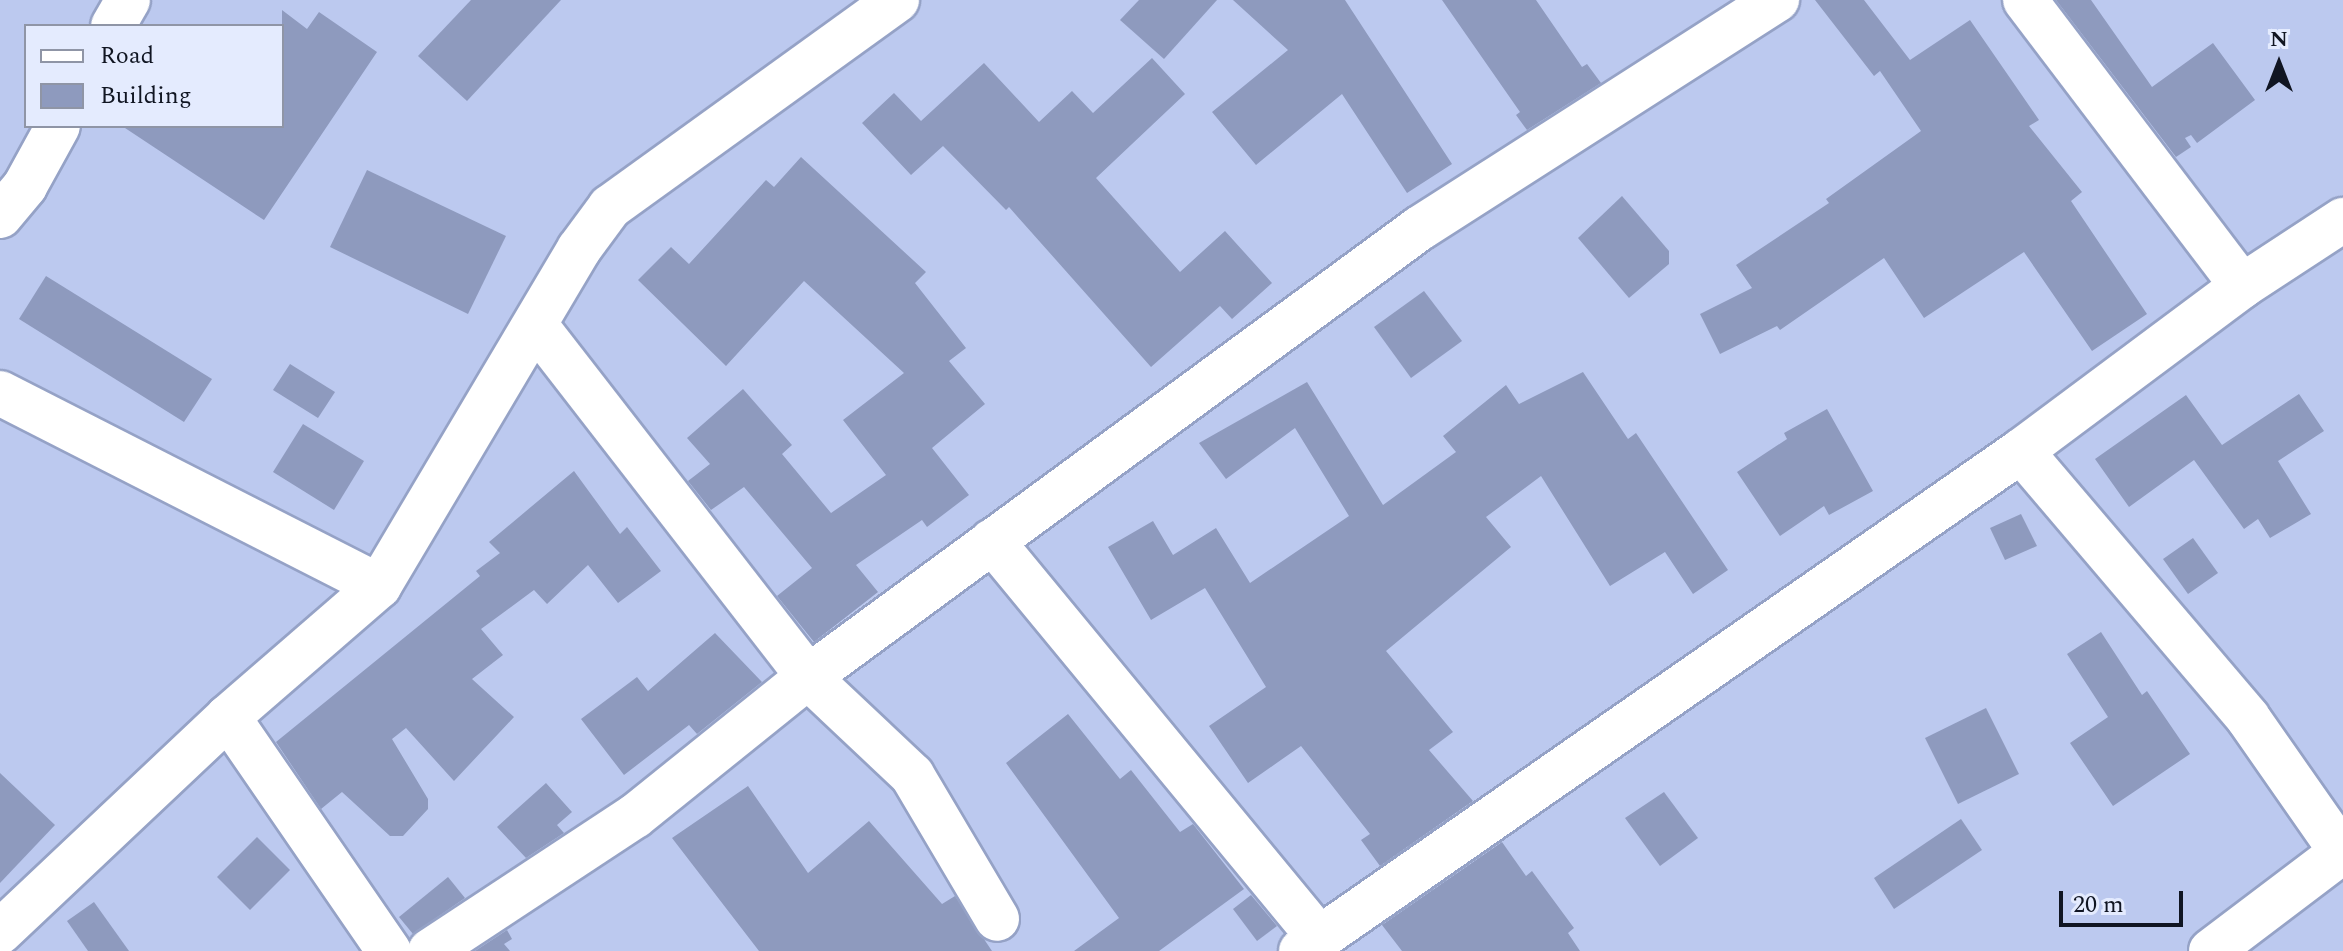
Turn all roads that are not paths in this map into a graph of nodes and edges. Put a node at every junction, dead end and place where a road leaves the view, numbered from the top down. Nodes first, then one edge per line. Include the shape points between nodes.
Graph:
1 (128, 0) edge
2 (897, 0) edge
3 (1777, 0) edge
4 (2025, 0) edge
5 (114, 24) edge
6 (57, 128) edge
7 (0, 216) edge
8 (2343, 220) edge
9 (2242, 286) junction
10 (537, 327) junction
11 (0, 393) edge
12 (2021, 451) junction
13 (992, 541) junction
14 (379, 586) junction
15 (808, 677) junction
16 (228, 717) junction
17 (2342, 853) edge
18 (997, 919) dead end
19 (0, 932) edge
20 (1311, 945) edge
21 (389, 951) edge
22 (430, 951) edge
23 (2211, 951) edge

1 - 5 street
2 - 10 street via 610,207 579,249
3 - 13 street via 1420,228
4 - 9 street
6 - 7 street via 25,186
8 - 9 street
9 - 12 street
10 - 14 street
10 - 15 street
11 - 14 street
12 - 17 street via 2248,718
12 - 20 street
13 - 15 street
13 - 20 street
14 - 16 street
15 - 18 street via 912,775
15 - 22 street via 635,816
16 - 19 street
16 - 21 street
17 - 23 street

